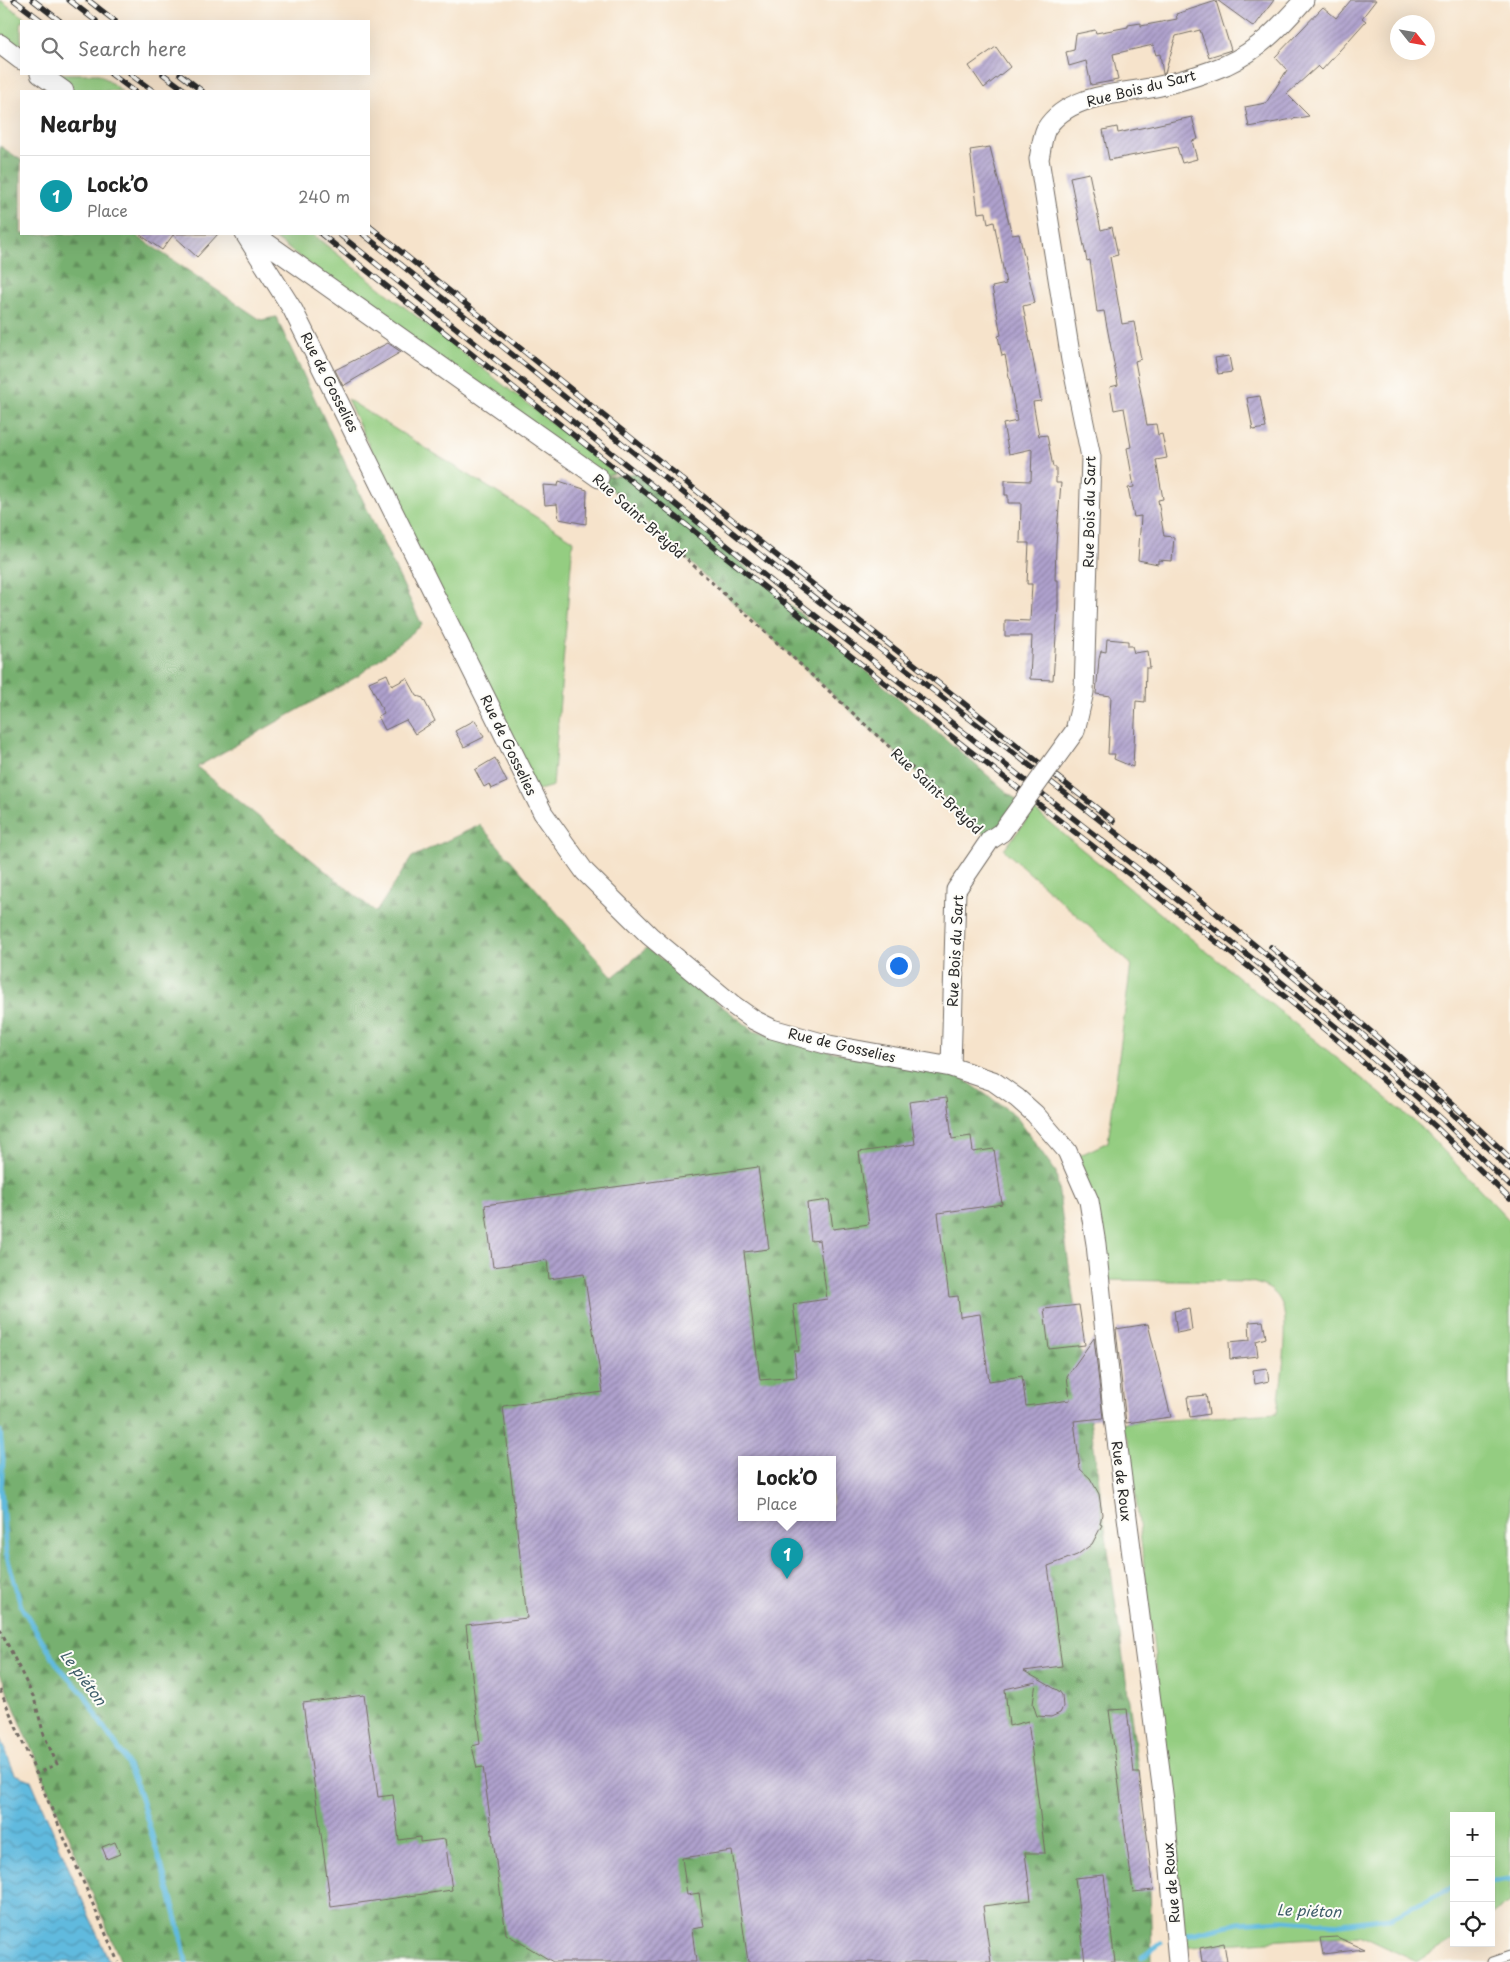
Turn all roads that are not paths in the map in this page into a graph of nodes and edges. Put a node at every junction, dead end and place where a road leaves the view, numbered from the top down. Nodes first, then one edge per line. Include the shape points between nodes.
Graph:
1 (1304, 0) edge
2 (0, 44) edge
3 (20, 59) edge
4 (41, 75) edge
5 (63, 90) edge
6 (246, 235) edge
7 (255, 235) edge
8 (599, 478) road end
9 (951, 1067) junction
10 (1510, 1956) edge
11 (1178, 1962) edge
12 (1492, 1962) edge

1 - 9 street, Rue Bois du Sart, bridge via 1264,44 1226,65 1163,85 1077,104 1060,114 1046,130 1039,159 1071,360 1091,457 1084,692 1075,731 956,890
2 - 3 street
4 - 5 street
6 - 9 street, Rue de Gosselies via 294,310 543,812 585,872 650,936 754,1020 830,1045
7 - 8 street, Rue Saint-Brèyôd
9 - 11 street, Rue de Roux via 993,1081 1035,1114 1067,1151 1089,1201 1164,1801
10 - 12 lane

